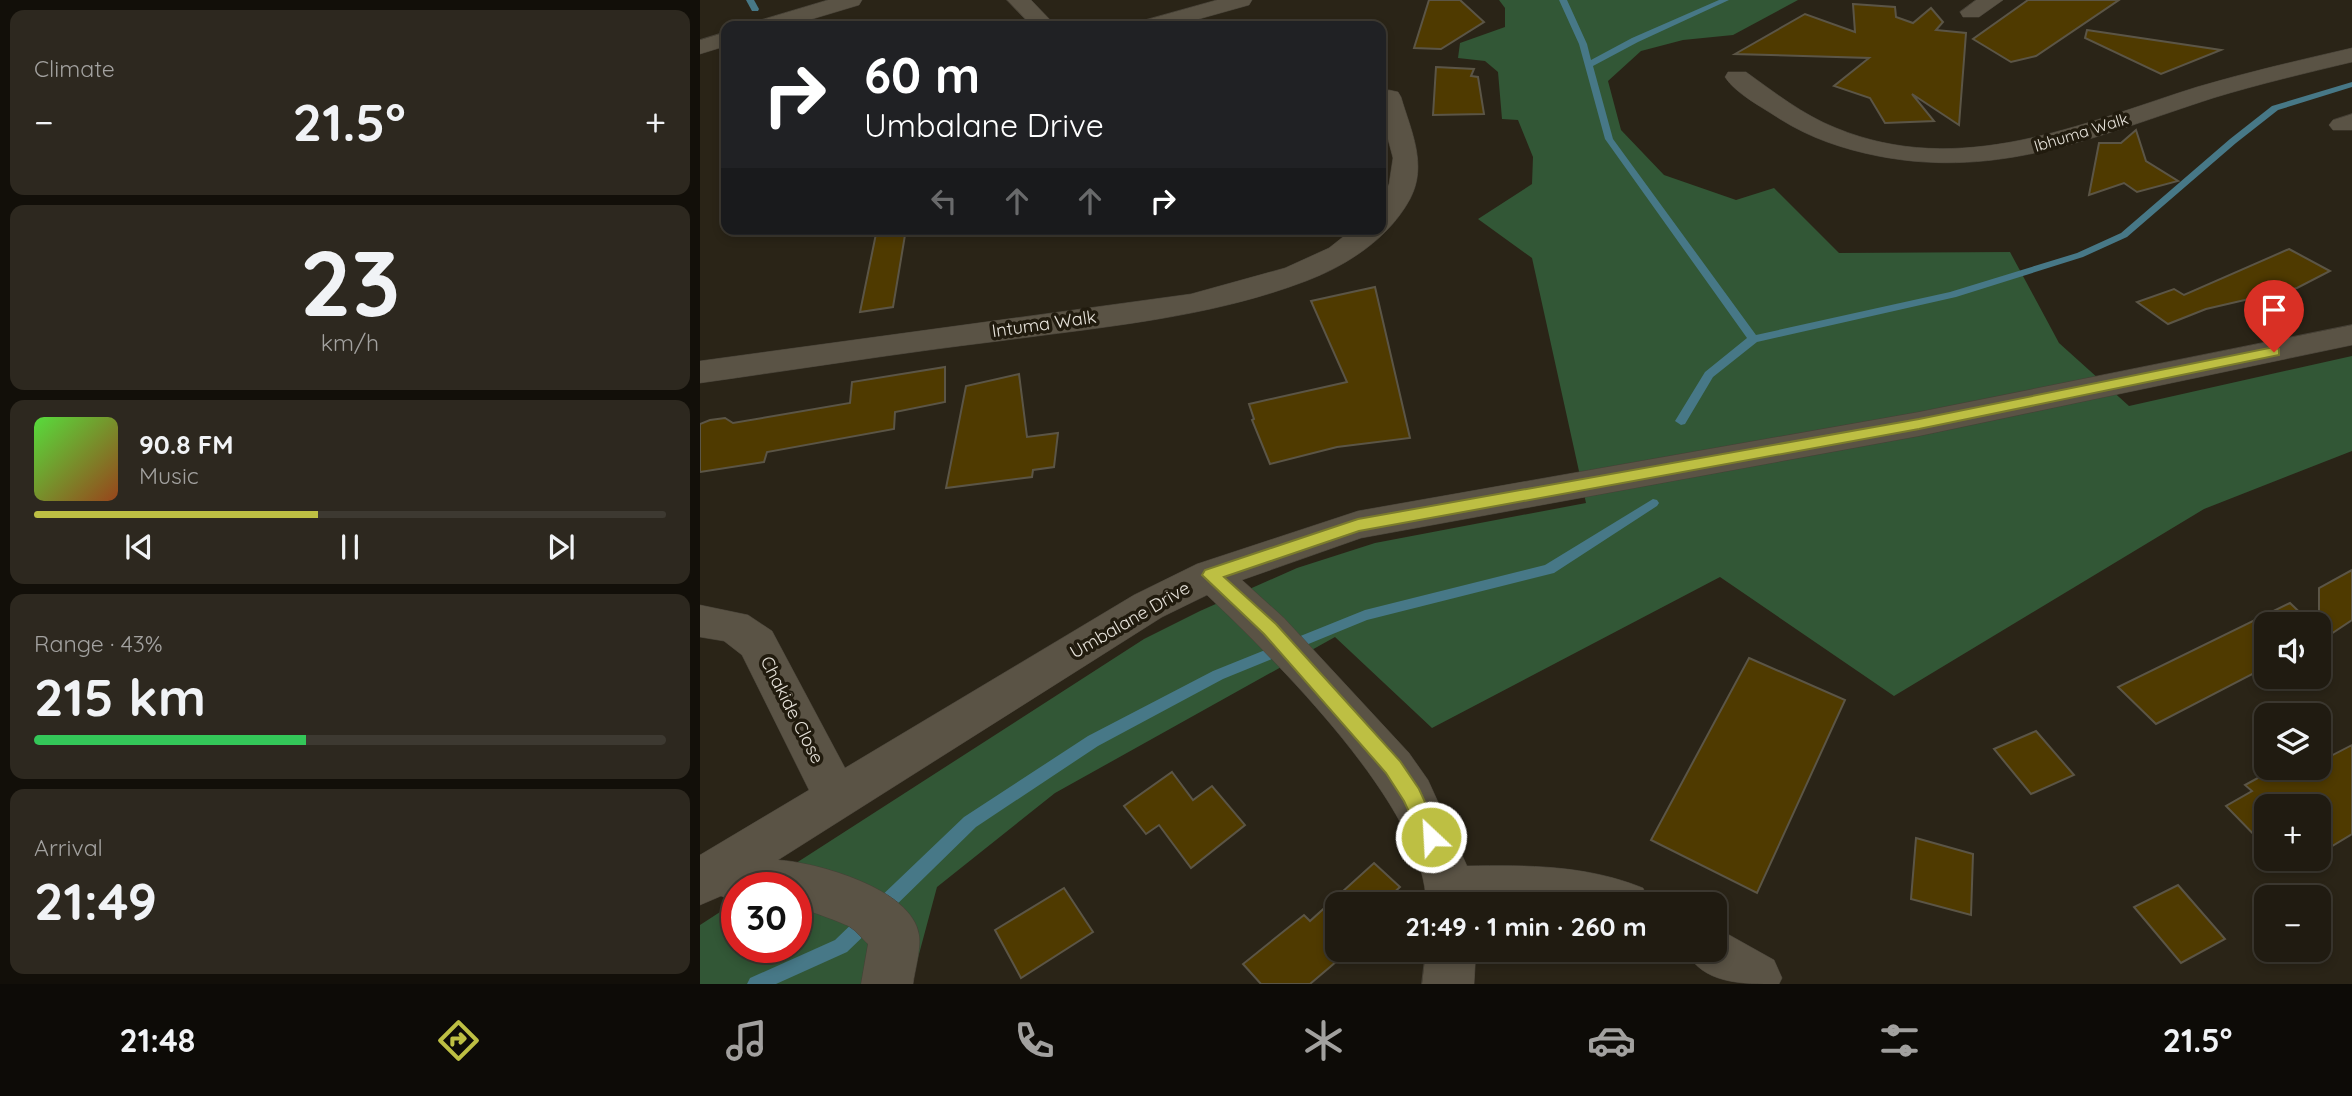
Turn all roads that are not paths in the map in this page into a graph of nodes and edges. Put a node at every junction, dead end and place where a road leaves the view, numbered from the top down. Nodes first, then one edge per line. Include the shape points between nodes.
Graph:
1 (851, 0) edge
2 (1018, 0) edge
3 (1241, 0) edge
4 (1992, 0) edge
5 (1971, 12) dead end
6 (782, 21) edge
7 (1040, 21) edge
8 (1168, 21) edge
9 (721, 41) edge
10 (700, 47) edge
11 (2352, 55) edge
12 (1737, 77) dead end
13 (1389, 97) dead end
14 (1386, 212) edge
15 (1365, 235) edge
16 (2352, 335) edge
17 (700, 372) edge
18 (1211, 575) junction
19 (700, 621) edge
20 (836, 796) junction
21 (708, 877) edge
22 (1449, 892) edge
23 (1524, 892) edge
24 (1575, 892) edge
25 (1727, 960) edge
26 (1450, 962) edge
27 (1756, 978) dead end
28 (887, 984) edge
29 (1448, 984) edge

1 - 6 street
2 - 7 street
3 - 8 street
4 - 5 street
9 - 10 street
11 - 12 street, Ibhuma Walk via 2210,92 2050,144 1952,154 1890,151 1840,139 1801,122
13 - 14 street via 1406,168 1401,189
15 - 17 street, Intuma Walk via 1311,270 1217,297
16 - 18 street, Umbalane Drive via 1919,424 1358,526
18 - 20 street, Umbalane Drive via 1148,606
18 - 22 street via 1270,629 1393,767 1412,795
19 - 20 street, Chakide Close via 734,627 757,643
20 - 21 street, Umbalane Drive
21 - 28 street via 825,890 878,920
23 - 24 street
25 - 27 street
26 - 29 street

